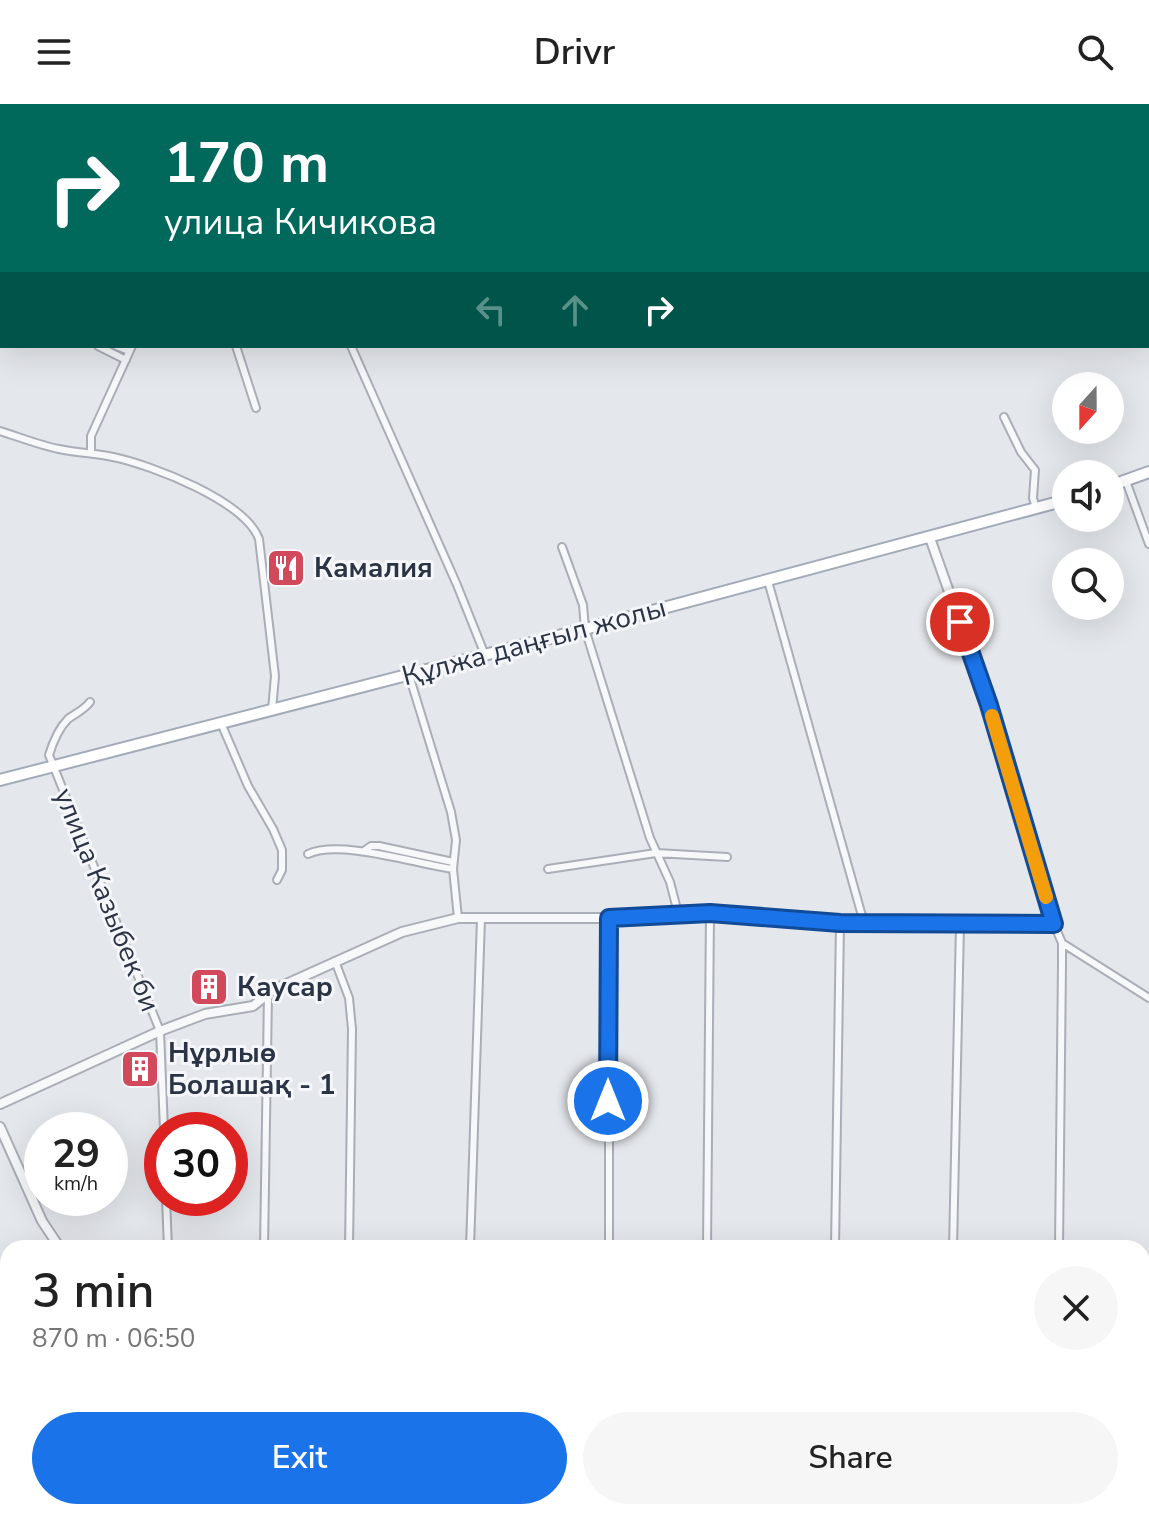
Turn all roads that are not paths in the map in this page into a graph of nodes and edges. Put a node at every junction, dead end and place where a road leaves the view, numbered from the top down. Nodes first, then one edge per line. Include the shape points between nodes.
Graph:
1 (102, 348) edge
2 (237, 348) edge
3 (352, 348) edge
4 (130, 349) edge
5 (126, 360) junction
6 (256, 408) dead end
7 (1004, 417) dead end
8 (0, 431) edge
9 (91, 453) junction
10 (1149, 472) edge
11 (1126, 481) joint
12 (1052, 504) edge
13 (1036, 508) junction
14 (930, 538) junction
15 (1149, 544) edge
16 (562, 547) dead end
17 (768, 581) junction
18 (585, 629) junction
19 (485, 655) junction
20 (409, 675) junction
21 (90, 702) dead end
22 (272, 710) junction
23 (221, 723) junction
24 (52, 766) junction
25 (0, 780) edge
26 (656, 853) junction
27 (308, 854) dead end
28 (727, 857) dead end
29 (453, 866) junction
30 (548, 869) dead end
31 (277, 880) dead end
32 (678, 913) junction
33 (710, 913) junction
34 (458, 918) junction
35 (481, 918) junction
36 (609, 918) junction
37 (840, 923) junction
38 (864, 923) junction
39 (1054, 924) junction
40 (960, 925) junction
41 (1062, 943) junction
42 (335, 961) junction
43 (268, 994) junction
44 (1149, 998) edge
45 (160, 1031) junction
46 (0, 1104) edge
47 (163, 1112) edge
48 (0, 1127) edge
49 (167, 1216) edge
50 (55, 1240) edge
51 (168, 1240) edge
52 (264, 1240) edge
53 (349, 1240) edge
54 (470, 1240) edge
55 (609, 1240) edge
56 (707, 1240) edge
57 (835, 1240) edge
58 (953, 1240) edge
59 (1059, 1240) edge

1 - 5 street
2 - 6 street
3 - 19 street
4 - 5 street
5 - 9 street via 91,436
7 - 13 street via 1035,470
8 - 9 street via 60,450
9 - 22 street via 126,460 201,489 256,529 275,676
10 - 11 main road
11 - 15 street
12 - 13 main road, Құлжа даңғыл жолы
13 - 14 main road, Құлжа даңғыл жолы
14 - 17 main road, Құлжа даңғыл жолы
14 - 39 street via 989,705
16 - 18 street via 583,605
17 - 18 main road, Құлжа даңғыл жолы
17 - 38 street
18 - 19 main road, Құлжа даңғыл жолы
18 - 26 street
19 - 20 main road, Құлжа даңғыл жолы
20 - 22 main road, Құлжа даңғыл жолы
20 - 29 street via 451,812
21 - 24 street via 56,736 49,755
22 - 23 main road, Құлжа даңғыл жолы
23 - 24 main road, Құлжа даңғыл жолы
23 - 31 street via 282,850
24 - 25 main road, Құлжа даңғыл жолы
24 - 45 street, улица Казыбек би
26 - 28 street
26 - 30 street
26 - 32 street
27 - 29 street via 364,851
29 - 34 street
32 - 33 street
32 - 36 street
33 - 37 street
33 - 56 street
34 - 35 street
34 - 42 street via 402,932
35 - 36 street
35 - 54 street
36 - 55 street
37 - 38 street
37 - 57 street
38 - 40 street
39 - 40 street
39 - 41 street
40 - 58 street
41 - 44 street
41 - 59 street
42 - 43 street
42 - 53 street via 349,998 352,1029
43 - 45 street via 248,1008 205,1014
43 - 52 street
45 - 46 street
45 - 47 street, улица Казыбек би
48 - 50 street
49 - 51 street

